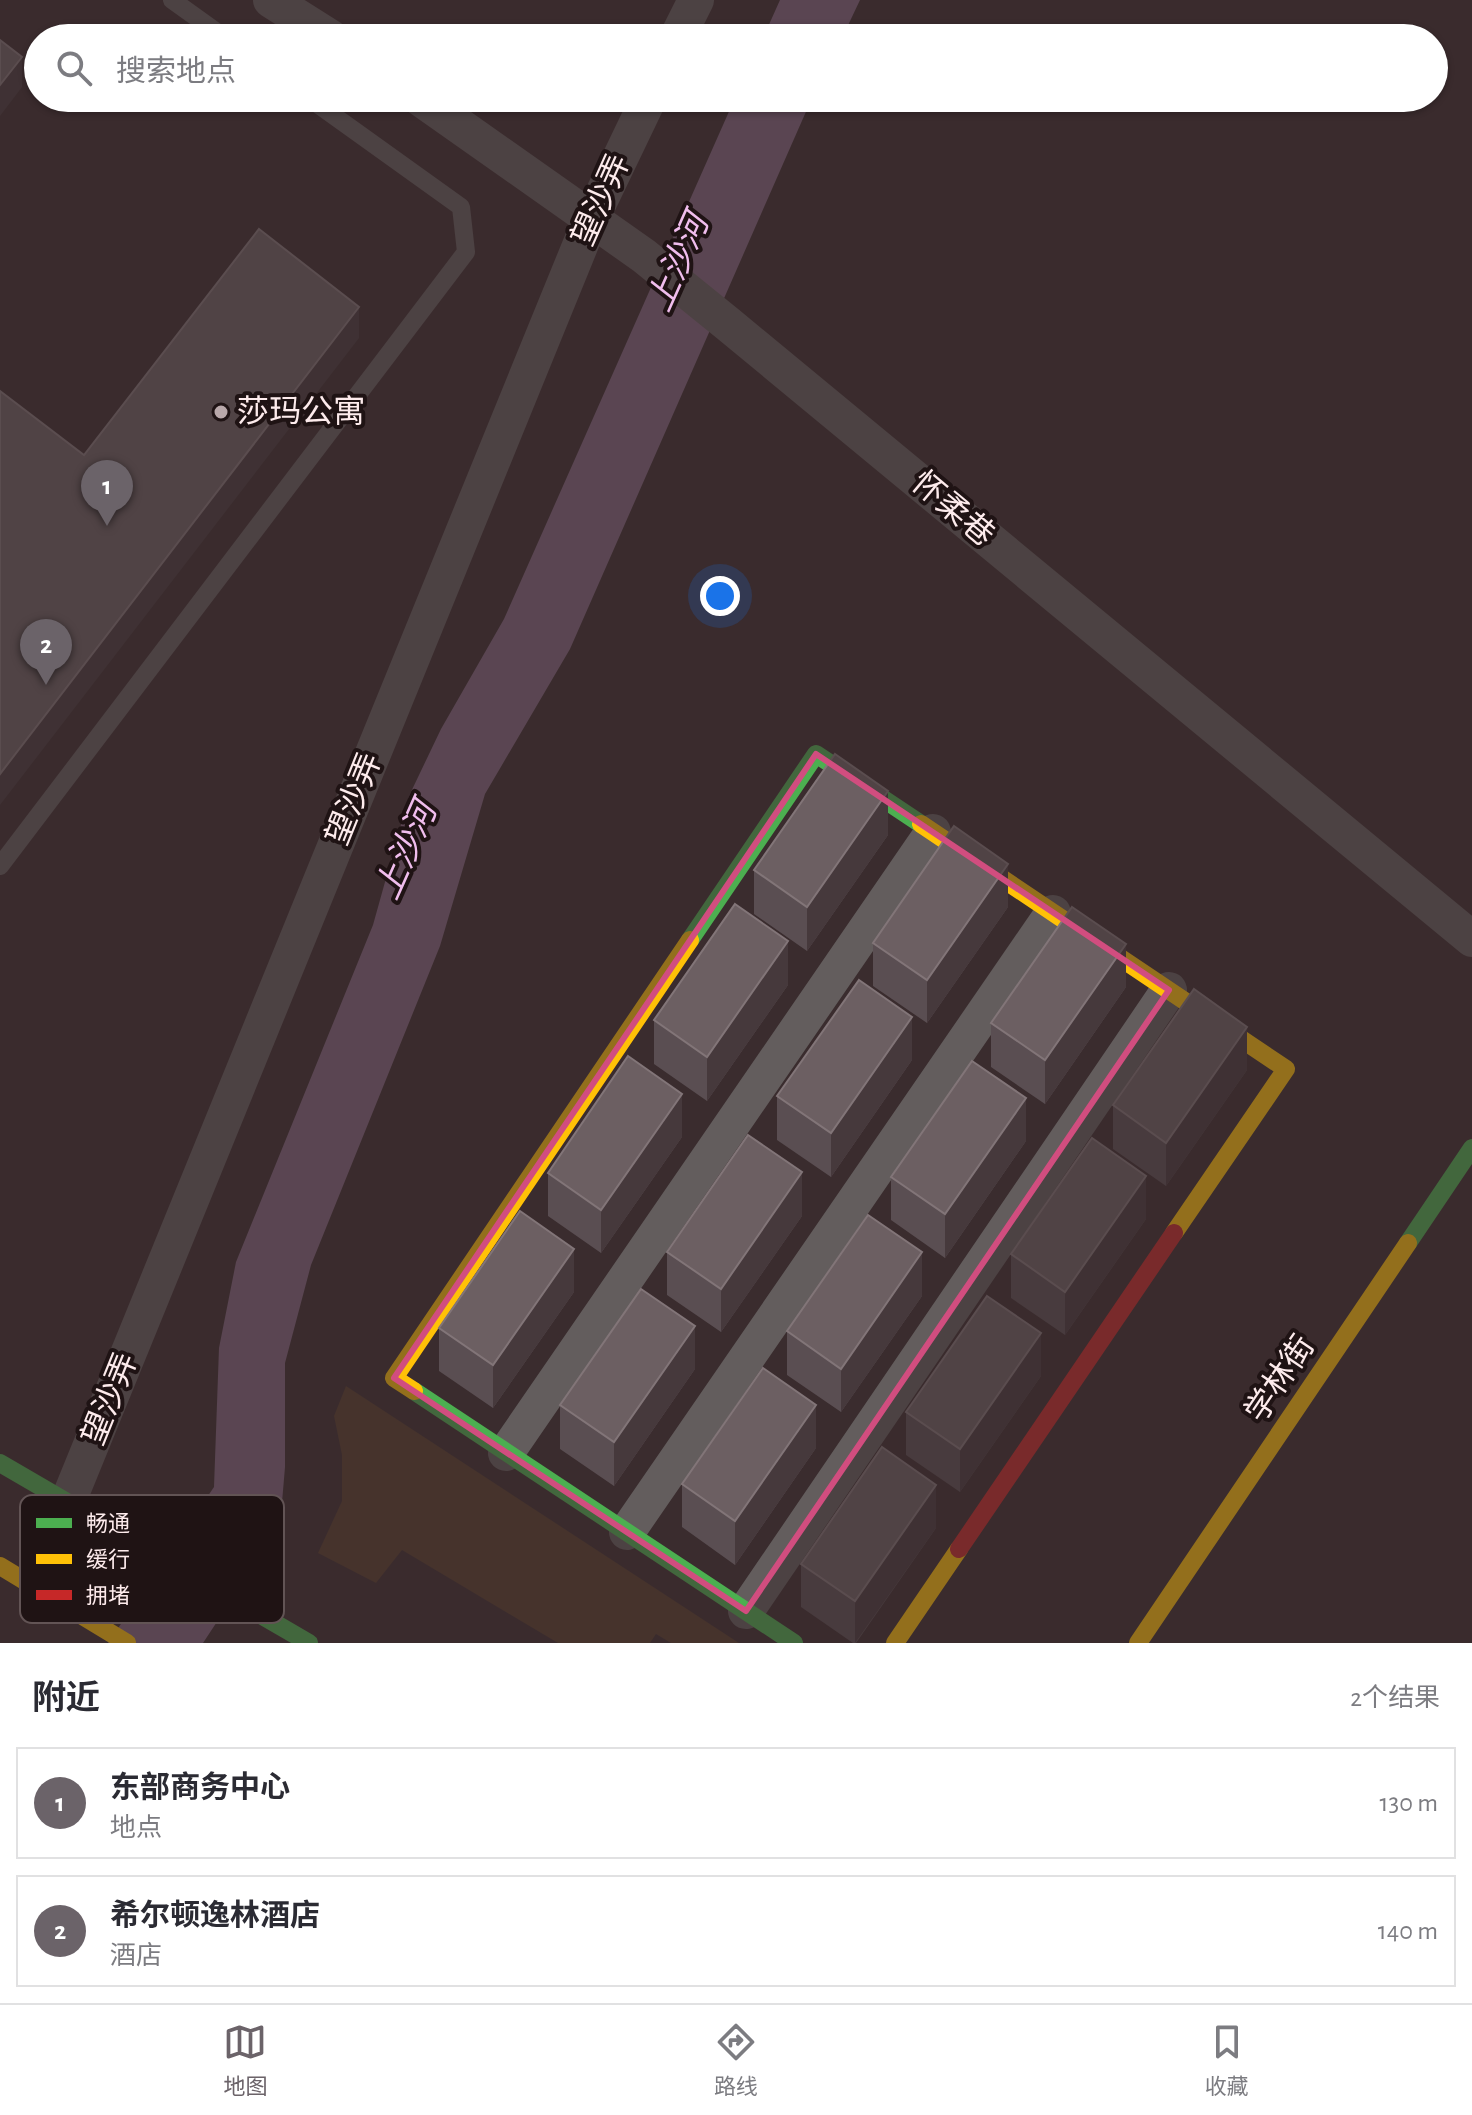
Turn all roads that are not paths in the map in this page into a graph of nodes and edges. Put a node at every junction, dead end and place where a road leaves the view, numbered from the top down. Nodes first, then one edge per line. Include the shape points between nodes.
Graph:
1 (172, 0) edge
2 (271, 0) edge
3 (696, 0) edge
4 (205, 24) edge
5 (309, 24) edge
6 (684, 24) edge
7 (329, 112) edge
8 (440, 112) edge
9 (642, 112) edge
10 (591, 219) junction
11 (933, 832) junction
12 (0, 866) edge
13 (1053, 913) junction
14 (1472, 939) edge
15 (1169, 990) junction
16 (1472, 1148) edge
17 (506, 1453) junction
18 (0, 1463) edge
19 (52, 1495) edge
20 (71, 1495) edge
21 (627, 1532) junction
22 (0, 1566) edge
23 (20, 1578) edge
24 (746, 1611) junction
25 (94, 1623) edge
26 (275, 1623) edge
27 (127, 1643) edge
28 (309, 1643) edge
29 (794, 1643) edge
30 (895, 1643) edge
31 (1138, 1643) edge

1 - 4 lane
2 - 5 street
3 - 6 street
7 - 12 lane via 461,207 466,252
8 - 10 street, 怀柔巷
9 - 10 street, 望沙弄
10 - 14 street, 怀柔巷 via 728,324
10 - 20 street, 望沙弄
11 - 13 street
11 - 17 street
11 - 17 street via 816,754 394,1378
13 - 15 street
13 - 21 street
15 - 24 street
15 - 30 street via 1286,1069
16 - 31 street, 学林街
17 - 21 street
18 - 19 street
21 - 24 street
22 - 23 street
24 - 29 street
25 - 27 street
26 - 28 street

